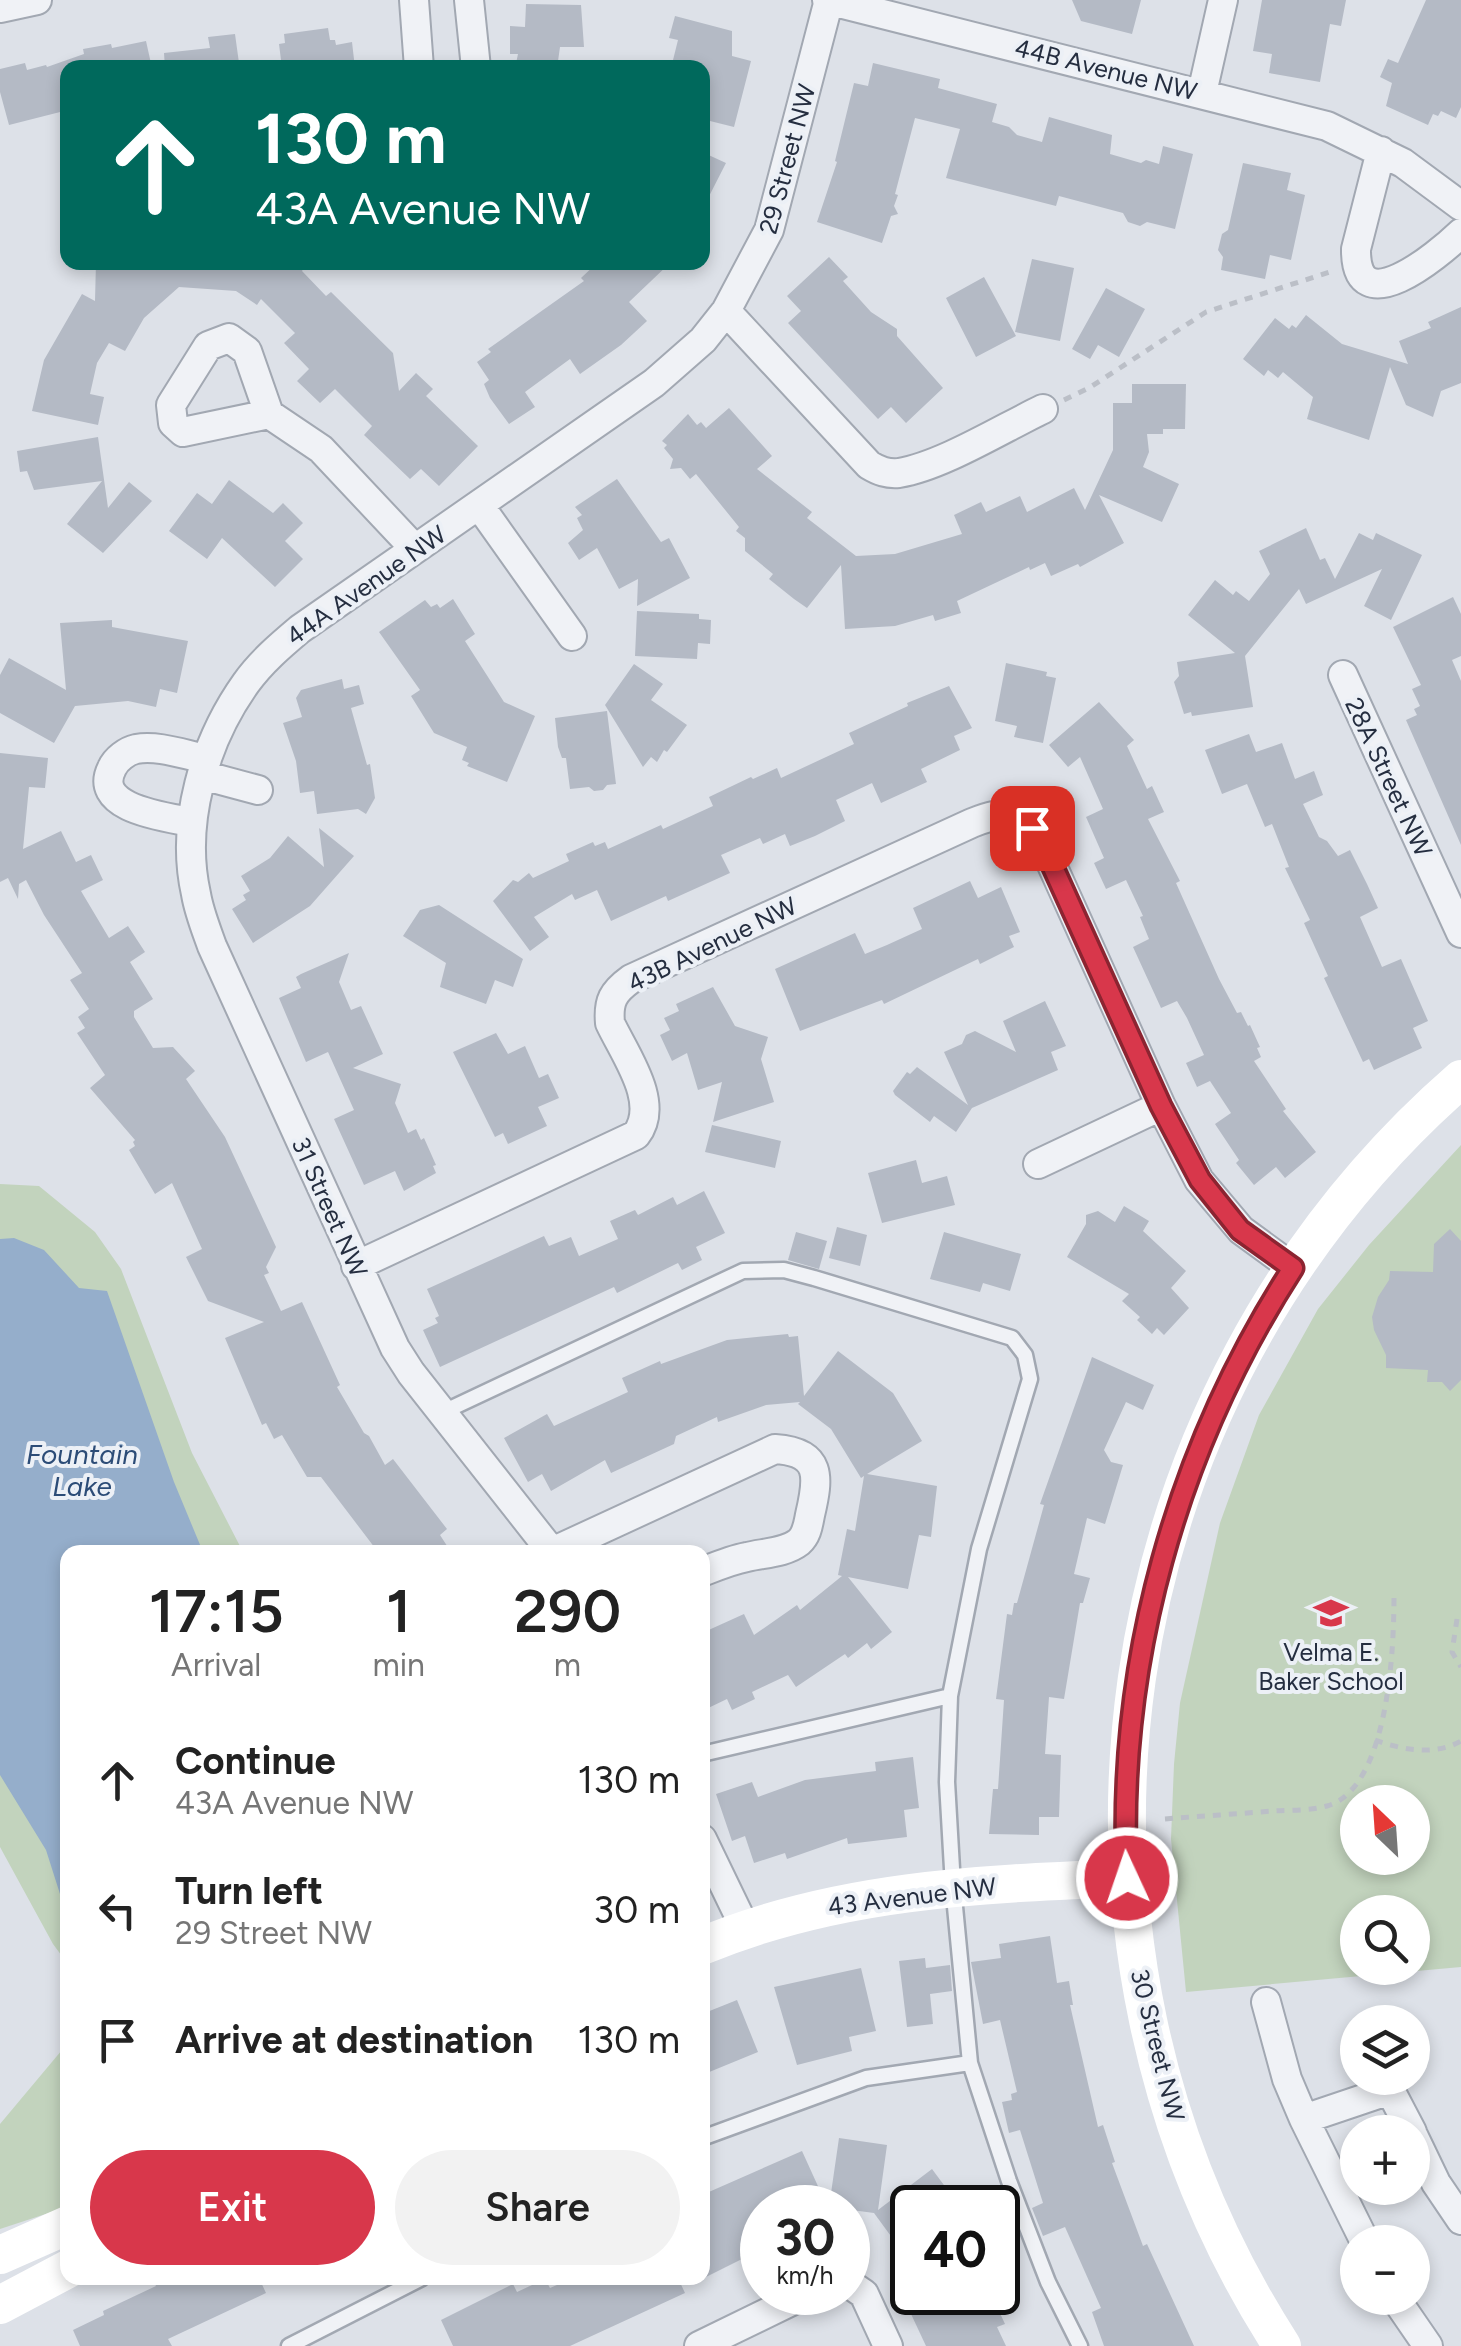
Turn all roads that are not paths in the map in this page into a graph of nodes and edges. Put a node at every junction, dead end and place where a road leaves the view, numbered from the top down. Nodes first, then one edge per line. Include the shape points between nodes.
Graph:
1 (37, 0) edge
2 (414, 0) edge
3 (468, 0) edge
4 (828, 0) edge
5 (1223, 0) edge
6 (0, 8) edge
7 (891, 8) edge
8 (419, 60) edge
9 (475, 60) edge
10 (1202, 93) junction
11 (1381, 151) junction
12 (1461, 206) edge
13 (1461, 233) edge
14 (726, 310) junction
15 (1043, 409) road end
16 (269, 414) dead end
17 (480, 505) junction
18 (416, 549) junction
19 (572, 636) dead end
20 (1342, 675) dead end
21 (205, 767) junction
22 (258, 790) dead end
23 (191, 822) junction
24 (1461, 933) edge
25 (1461, 1079) edge
26 (1161, 1106) junction
27 (1038, 1164) dead end
28 (356, 1266) junction
29 (1293, 1268) junction
30 (442, 1413) junction
31 (546, 1545) edge
32 (567, 1545) edge
33 (710, 1569) edge
34 (950, 1696) junction
35 (710, 1752) edge
36 (710, 1856) edge
37 (1127, 1878) junction
38 (952, 1886) junction
39 (746, 1930) junction
40 (710, 1943) edge
41 (1266, 2002) dead end
42 (970, 2063) junction
43 (1403, 2115) edge
44 (1304, 2119) junction
45 (710, 2135) edge
46 (1430, 2170) edge
47 (1461, 2220) edge
48 (1357, 2225) edge
49 (60, 2229) edge
50 (0, 2255) edge
51 (60, 2273) edge
52 (408, 2285) edge
53 (0, 2305) edge
54 (870, 2307) edge
55 (762, 2315) edge
56 (1407, 2315) edge
57 (289, 2346) edge
58 (698, 2346) edge
59 (888, 2346) edge
60 (1080, 2346) edge
61 (1282, 2346) edge
62 (1428, 2346) edge

1 - 6 street
2 - 8 street
3 - 9 street
4 - 7 street, 44B Avenue NW
4 - 14 street, 29 Street NW via 769,230
5 - 10 street
7 - 10 street, 44B Avenue NW
10 - 11 street, 44B Avenue NW via 1327,126
11 - 12 street, 44B Avenue NW
11 - 13 street via 1356,249 1366,279 1391,284
14 - 15 street via 869,465 886,473 928,464
14 - 17 street, 44A Avenue NW via 671,370
16 - 18 street via 321,449
17 - 18 street, 44A Avenue NW
17 - 19 street
18 - 21 street, 44A Avenue NW via 300,628 261,664 235,700
20 - 24 street, 28A Street NW
21 - 22 street
21 - 23 street, 31 Street NW
21 - 23 street via 152,748 132,749 109,775 122,804
23 - 28 street, 31 Street NW via 196,895 212,946
25 - 29 street, 30 Street NW via 1378,1160
26 - 27 street
26 - 28 street, 43B Avenue NW via 1042,843 1017,816 1003,814 631,979 609,1008 648,1109 636,1136
26 - 29 street via 1217,1205
28 - 30 street, 31 Street NW via 395,1348
29 - 37 street, 30 Street NW via 1230,1377 1174,1512 1143,1646 1127,1785
30 - 31 street, 31 Street NW
30 - 34 lane via 744,1271 784,1270 1012,1338 1025,1355 1030,1380 979,1549
32 - 33 street via 775,1449 811,1462 816,1490 806,1534 797,1544
34 - 35 lane
34 - 38 lane
36 - 39 street
37 - 38 street, 43 Avenue NW
37 - 61 street, 30 Street NW via 1151,2034 1181,2138 1218,2232
38 - 39 street, 43 Avenue NW via 852,1900
38 - 42 lane
39 - 40 street, 43 Avenue NW
41 - 44 street
42 - 45 lane via 866,2078
42 - 60 lane via 1009,2182
43 - 44 street via 1390,2090
44 - 48 street
46 - 47 street
49 - 50 street
51 - 53 street
52 - 57 lane
54 - 59 street
55 - 58 street
56 - 62 street

